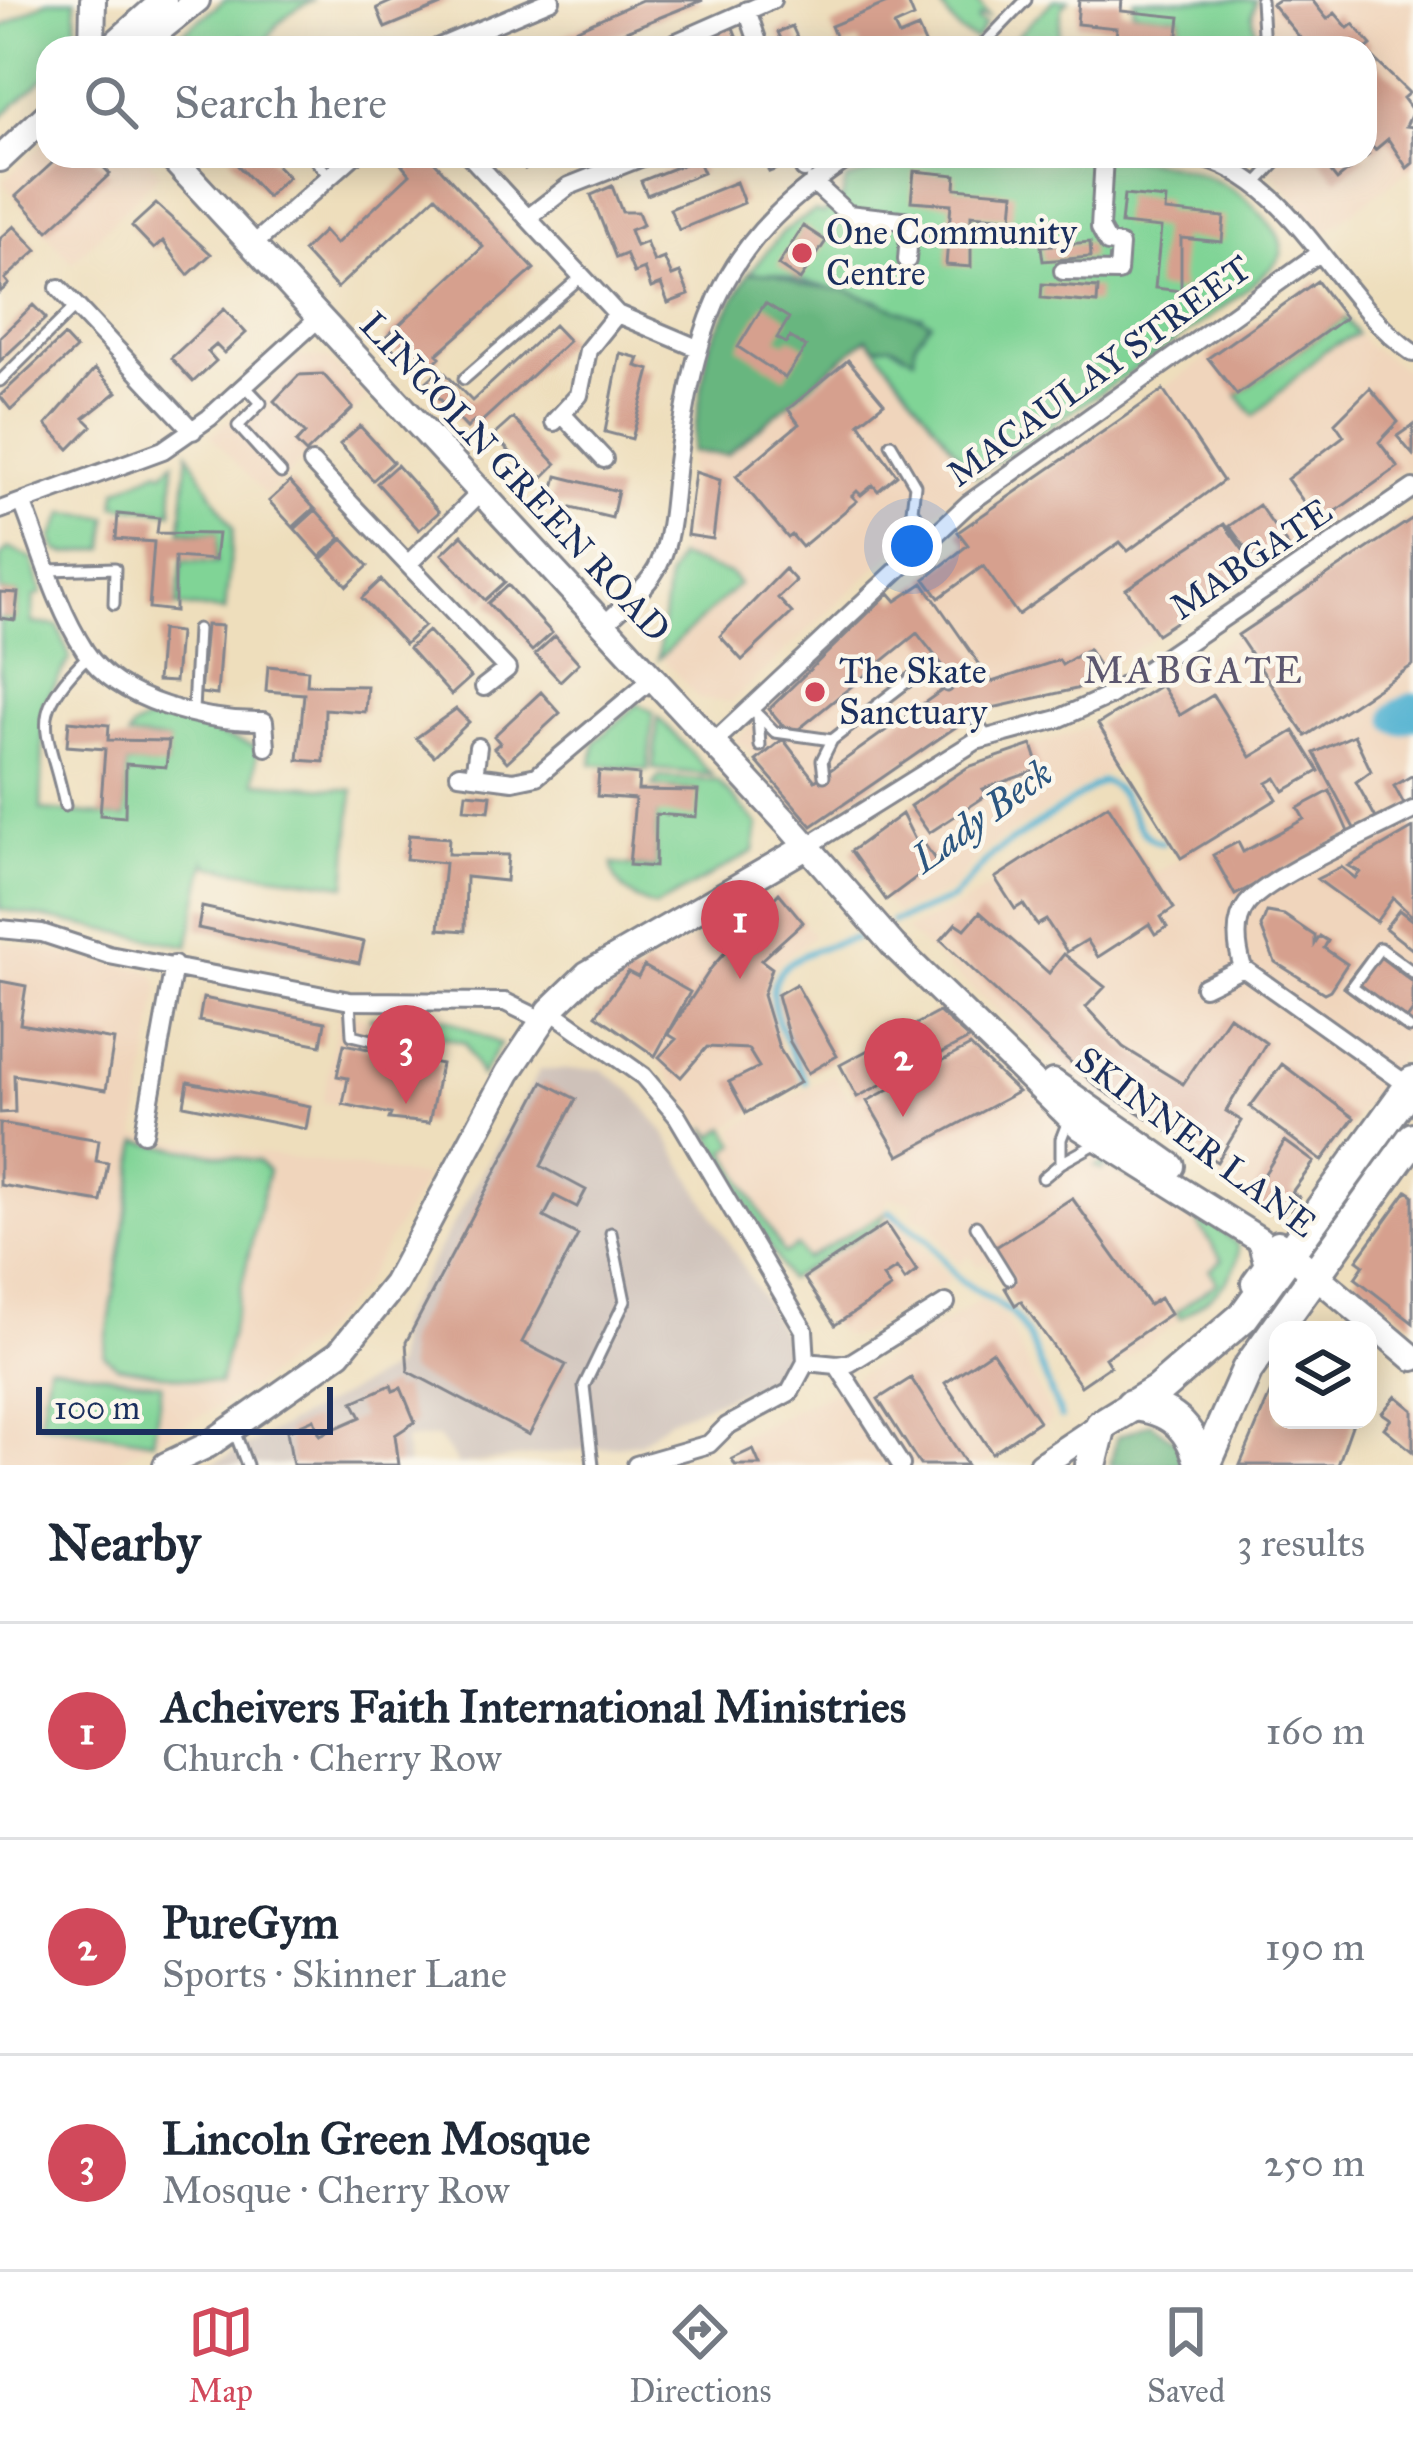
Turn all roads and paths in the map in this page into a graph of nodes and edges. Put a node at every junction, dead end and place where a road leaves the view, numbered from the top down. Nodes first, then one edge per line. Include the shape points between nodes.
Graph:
1 (93, 0) edge
2 (164, 0) edge
3 (197, 0) edge
4 (551, 0) edge
5 (772, 0) edge
6 (1025, 0) edge
7 (1261, 0) edge
8 (738, 8) edge
9 (92, 36) edge
10 (124, 36) edge
11 (152, 36) edge
12 (466, 36) edge
13 (686, 36) edge
14 (753, 36) edge
15 (991, 36) edge
16 (1263, 36) edge
17 (36, 125) edge
18 (0, 159) edge
19 (181, 168) edge
20 (322, 168) edge
21 (340, 168) edge
22 (482, 168) edge
23 (615, 168) edge
24 (1103, 168) edge
25 (1225, 168) edge
26 (1271, 168) edge
27 (806, 169) edge
28 (330, 177) junction
29 (1256, 184) junction
30 (529, 217) junction
31 (253, 245) junction
32 (1317, 252) junction
33 (907, 260) dead end
34 (1064, 272) dead end
35 (580, 277) junction
36 (59, 288) dead end
37 (76, 306) junction
38 (617, 314) junction
39 (319, 318) junction
40 (695, 347) junction
41 (1413, 352) edge
42 (464, 379) dead end
43 (0, 381) edge
44 (245, 386) junction
45 (193, 431) junction
46 (891, 444) dead end
47 (604, 459) dead end
48 (312, 463) dead end
49 (281, 473) dead end
50 (1413, 488) edge
51 (480, 493) junction
52 (23, 504) junction
53 (0, 510) edge
54 (932, 536) junction
55 (408, 564) junction
56 (47, 571) junction
57 (114, 604) dead end
58 (603, 626) junction
59 (197, 629) dead end
60 (88, 656) junction
61 (652, 679) junction
62 (947, 686) dead end
63 (484, 687) dead end
64 (193, 711) junction
65 (754, 711) junction
66 (971, 717) dead end
67 (987, 737) junction
68 (832, 740) junction
69 (712, 743) junction
70 (760, 746) dead end
71 (266, 747) dead end
72 (478, 747) dead end
73 (824, 776) dead end
74 (64, 806) dead end
75 (1413, 810) edge
76 (808, 846) junction
77 (0, 928) edge
78 (174, 965) junction
79 (1244, 968) junction
80 (1413, 971) edge
81 (1204, 987) dead end
82 (350, 1001) junction
83 (546, 1015) junction
84 (1409, 1028) dead end
85 (417, 1051) dead end
86 (1412, 1087) edge
87 (1074, 1110) junction
88 (1105, 1132) junction
89 (144, 1133) dead end
90 (1413, 1138) edge
91 (1061, 1163) junction
92 (1043, 1178) dead end
93 (976, 1226) dead end
94 (611, 1233) dead end
95 (1290, 1261) junction
96 (1009, 1279) dead end
97 (946, 1304) dead end
98 (1413, 1358) edge
99 (806, 1362) junction
100 (837, 1365) junction
101 (1145, 1397) junction
102 (1101, 1426) junction
103 (232, 1428) junction
104 (709, 1444) junction
105 (166, 1465) edge
106 (248, 1465) edge
107 (593, 1465) edge
108 (636, 1465) edge
109 (707, 1465) edge
110 (901, 1465) edge
111 (1041, 1465) edge
112 (1091, 1465) edge
113 (1203, 1465) edge

1 - 9 street
2 - 10 street
3 - 11 street
4 - 12 street
5 - 8 street
6 - 15 lane
7 - 16 lane
8 - 13 street
8 - 14 street
17 - 18 street
19 - 31 street, LINCOLN GREEN ROAD
20 - 28 lane
21 - 28 street
22 - 30 street
23 - 30 street via 569,186
24 - 34 street via 1100,228 1108,243 1120,245 1118,272
25 - 29 street
26 - 29 lane
27 - 33 street via 848,214 910,221
27 - 40 street via 749,243
28 - 31 street
29 - 32 street
30 - 35 street
31 - 39 street, LINCOLN GREEN ROAD
32 - 41 street via 1379,329
32 - 54 street, MACAULAY STREET
35 - 38 street
35 - 42 lane
36 - 37 street
37 - 43 lane
37 - 45 street
38 - 40 street
38 - 47 street via 589,350 580,395 558,418
39 - 44 street
39 - 51 street, LINCOLN GREEN ROAD
40 - 58 street via 665,548 650,578
44 - 45 street
44 - 49 lane via 261,403 238,426
45 - 52 street via 131,466
46 - 54 lane via 915,485 912,510
48 - 55 street
50 - 67 street, MABGATE via 1109,696
51 - 55 street
51 - 58 street, LINCOLN GREEN ROAD
52 - 53 street
52 - 56 street
54 - 65 street, MACAULAY STREET
55 - 63 street via 507,669
56 - 57 lane via 115,568
56 - 60 street
58 - 61 street, LINCOLN GREEN ROAD
59 - 64 lane
60 - 64 street via 148,697
60 - 74 lane via 64,678 46,717 43,737
61 - 69 street, LINCOLN GREEN ROAD
61 - 72 street via 537,776 467,775
62 - 68 lane via 930,664
64 - 71 street via 264,721
65 - 68 lane via 775,732
65 - 69 street, MACAULAY STREET
65 - 70 lane
66 - 67 lane
67 - 76 street, MABGATE
68 - 73 lane
69 - 76 street, LINCOLN GREEN ROAD
75 - 79 street via 1260,893 1240,918
76 - 83 street via 587,974
76 - 87 street, SKINNER LANE via 893,945
77 - 78 street
78 - 82 street
78 - 89 street
79 - 81 street
79 - 86 street
80 - 84 lane via 1380,948 1352,986
82 - 83 street via 505,1002
82 - 85 lane via 352,1035
83 - 99 street via 643,1076 677,1116 804,1330
83 - 103 street via 394,1284 339,1353
86 - 95 highway
87 - 88 street, SKINNER LANE
87 - 91 lane
88 - 91 lane
88 - 95 street, SKINNER LANE
90 - 95 highway
91 - 92 lane
93 - 96 lane
94 - 107 lane via 626,1301 584,1386
95 - 98 street, SKINNER LANE
95 - 101 highway via 1243,1317
95 - 113 highway
97 - 100 street
99 - 100 street
99 - 104 street via 790,1392
100 - 110 street
101 - 102 highway
101 - 113 highway via 1178,1420
102 - 111 street
102 - 112 highway
103 - 105 street
103 - 106 lane
104 - 108 street
104 - 109 street

